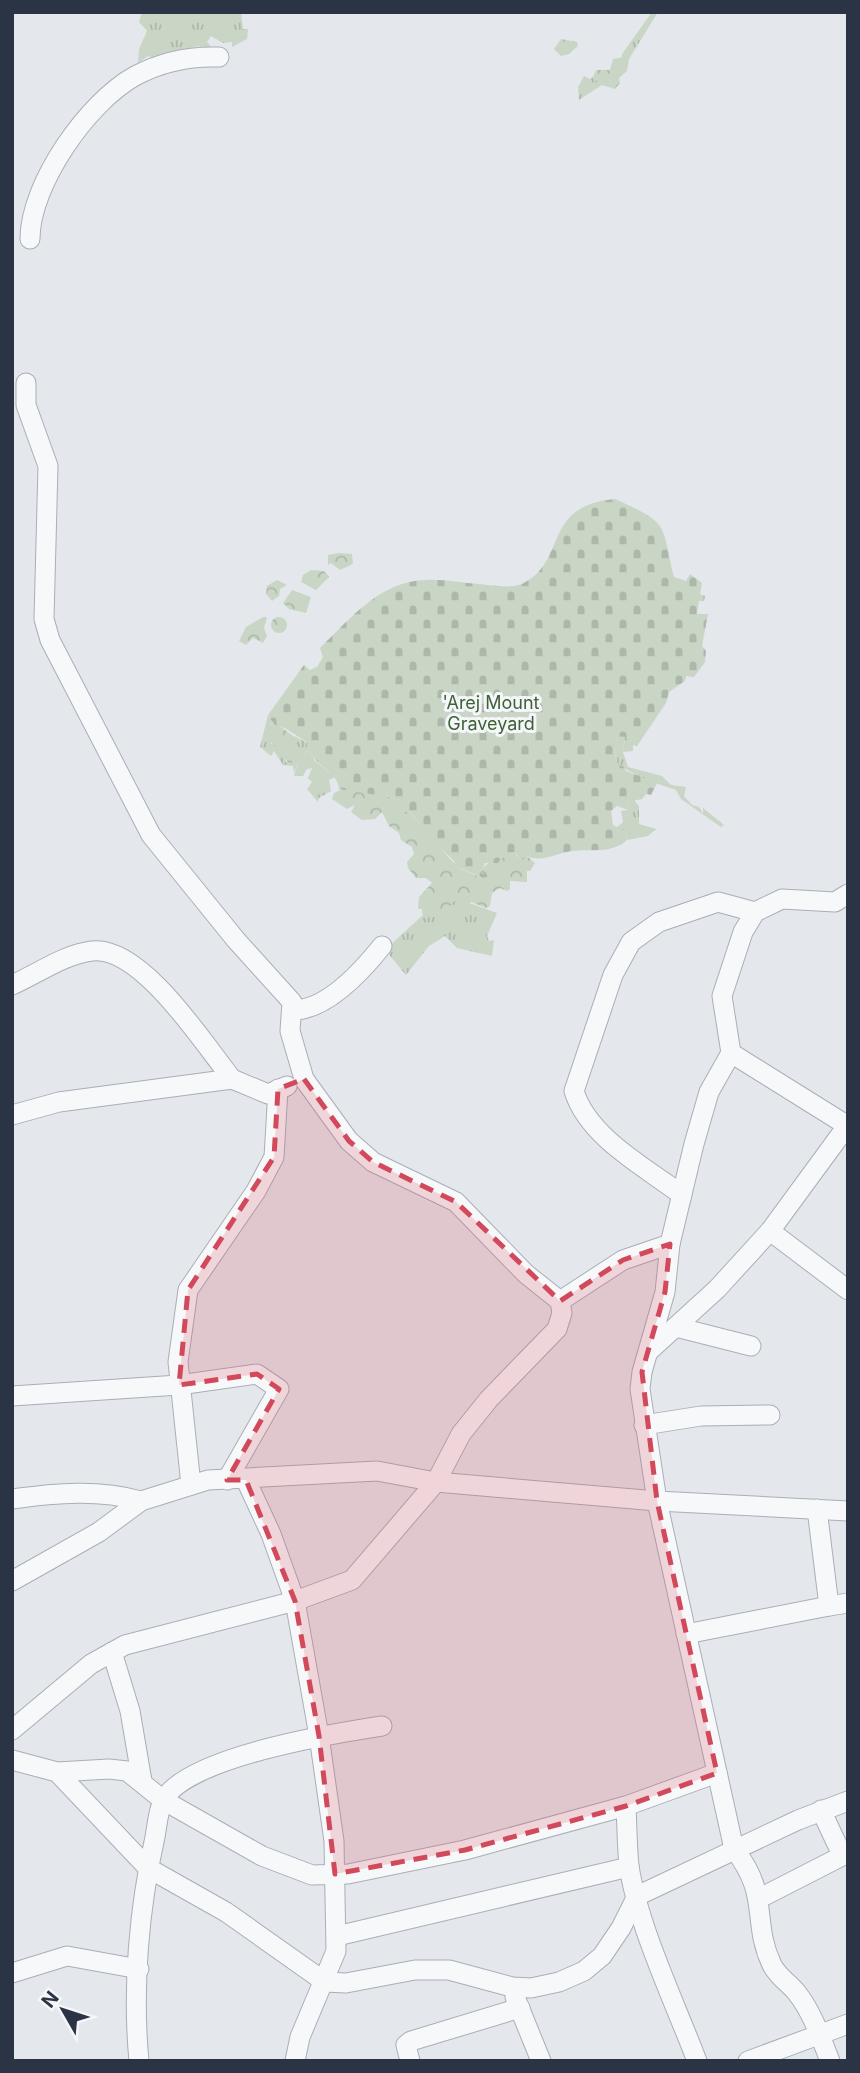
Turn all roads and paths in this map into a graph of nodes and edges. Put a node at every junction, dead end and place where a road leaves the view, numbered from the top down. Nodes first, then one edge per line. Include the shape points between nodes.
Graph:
1 (219, 57) dead end
2 (24, 230) edge
3 (26, 383) dead end
4 (19, 403) edge
5 (848, 894) edge
6 (755, 912) junction
7 (382, 946) dead end
8 (12, 985) edge
9 (293, 1010) junction
10 (732, 1053) junction
11 (232, 1079) junction
12 (304, 1079) junction
13 (278, 1089) junction
14 (12, 1115) edge
15 (847, 1126) edge
16 (682, 1195) junction
17 (770, 1231) junction
18 (670, 1244) junction
19 (848, 1290) edge
20 (560, 1301) junction
21 (676, 1327) junction
22 (751, 1346) dead end
23 (649, 1351) junction
24 (179, 1385) junction
25 (12, 1396) edge
26 (770, 1415) dead end
27 (644, 1425) junction
28 (237, 1480) junction
29 (436, 1482) junction
30 (191, 1485) junction
31 (12, 1499) edge
32 (141, 1501) junction
33 (657, 1501) junction
34 (817, 1509) junction
35 (848, 1511) edge
36 (12, 1581) edge
37 (295, 1601) junction
38 (838, 1605) edge
39 (686, 1634) junction
40 (112, 1652) junction
41 (382, 1726) dead end
42 (12, 1730) edge
43 (319, 1736) junction
44 (12, 1760) edge
45 (57, 1772) junction
46 (717, 1773) junction
47 (142, 1781) junction
48 (845, 1796) edge
49 (163, 1800) junction
50 (626, 1806) junction
51 (821, 1810) junction
52 (734, 1849) junction
53 (845, 1854) edge
54 (629, 1867) junction
55 (148, 1868) junction
56 (335, 1874) junction
57 (637, 1896) junction
58 (760, 1898) junction
59 (337, 1936) junction
60 (139, 1969) junction
61 (12, 1973) edge
62 (324, 1982) junction
63 (512, 1987) junction
64 (520, 2008) junction
65 (848, 2024) edge
66 (820, 2034) junction
67 (139, 2061) edge
68 (295, 2061) edge
69 (410, 2061) edge
70 (541, 2061) edge
71 (697, 2061) edge
72 (748, 2061) edge
73 (830, 2061) edge

1 - 2 street via 194,56 159,66 134,76 114,92 64,150 44,182
3 - 4 street
4 - 9 street via 48,466 44,619 50,640 151,835 286,994
5 - 6 street via 835,902 782,899
6 - 10 street via 743,932 722,996
6 - 16 street via 718,902 659,922 631,942 612,975 573,1091 587,1118
7 - 9 street via 321,1003
8 - 11 street via 75,955 93,951 124,958 163,993
9 - 12 street via 290,1031
10 - 15 street
10 - 16 street via 709,1091
11 - 13 street via 263,1094
11 - 14 street via 59,1102
12 - 13 street
12 - 20 street via 349,1141 373,1162 456,1202 526,1274
13 - 24 street via 274,1157 188,1290 179,1343
15 - 17 street
16 - 18 street
17 - 19 street
17 - 21 street
18 - 20 street via 623,1260
18 - 23 street via 665,1292
20 - 29 street via 562,1313 556,1329 461,1434
21 - 22 street
21 - 23 street
23 - 27 street via 640,1389
24 - 25 street
24 - 28 street via 257,1374 279,1388
24 - 30 street
26 - 27 street via 701,1416
27 - 33 street
28 - 29 street via 377,1471
28 - 30 street
28 - 37 street via 271,1534
29 - 33 street
29 - 37 street via 352,1580
30 - 32 street
31 - 32 street via 66,1492 116,1494
32 - 36 street via 100,1532
33 - 34 street
33 - 39 street
34 - 35 street
34 - 38 street
37 - 40 street
37 - 43 street
38 - 39 street
39 - 46 street
40 - 42 street
40 - 47 street via 130,1711
41 - 43 street
43 - 49 street via 223,1762
43 - 56 street
44 - 45 street
45 - 47 street via 127,1771
45 - 55 street
46 - 50 street
46 - 52 street
47 - 49 street
48 - 51 street
49 - 55 street
49 - 56 street via 296,1871
50 - 54 street
50 - 56 street via 465,1850
51 - 52 street
51 - 53 street
52 - 57 street
52 - 58 street via 747,1866
53 - 58 street
54 - 57 street
54 - 59 street
55 - 60 street
55 - 62 street via 226,1912
56 - 59 street
57 - 63 street via 621,1928 584,1971 559,1982
57 - 71 street
58 - 66 street via 765,1950
59 - 62 street
60 - 61 street via 67,1956
60 - 67 street
62 - 63 street via 449,1970
62 - 68 street via 300,2037
63 - 64 street
64 - 69 street via 411,2041 406,2045
64 - 70 street
65 - 66 street
66 - 72 street
66 - 73 street

